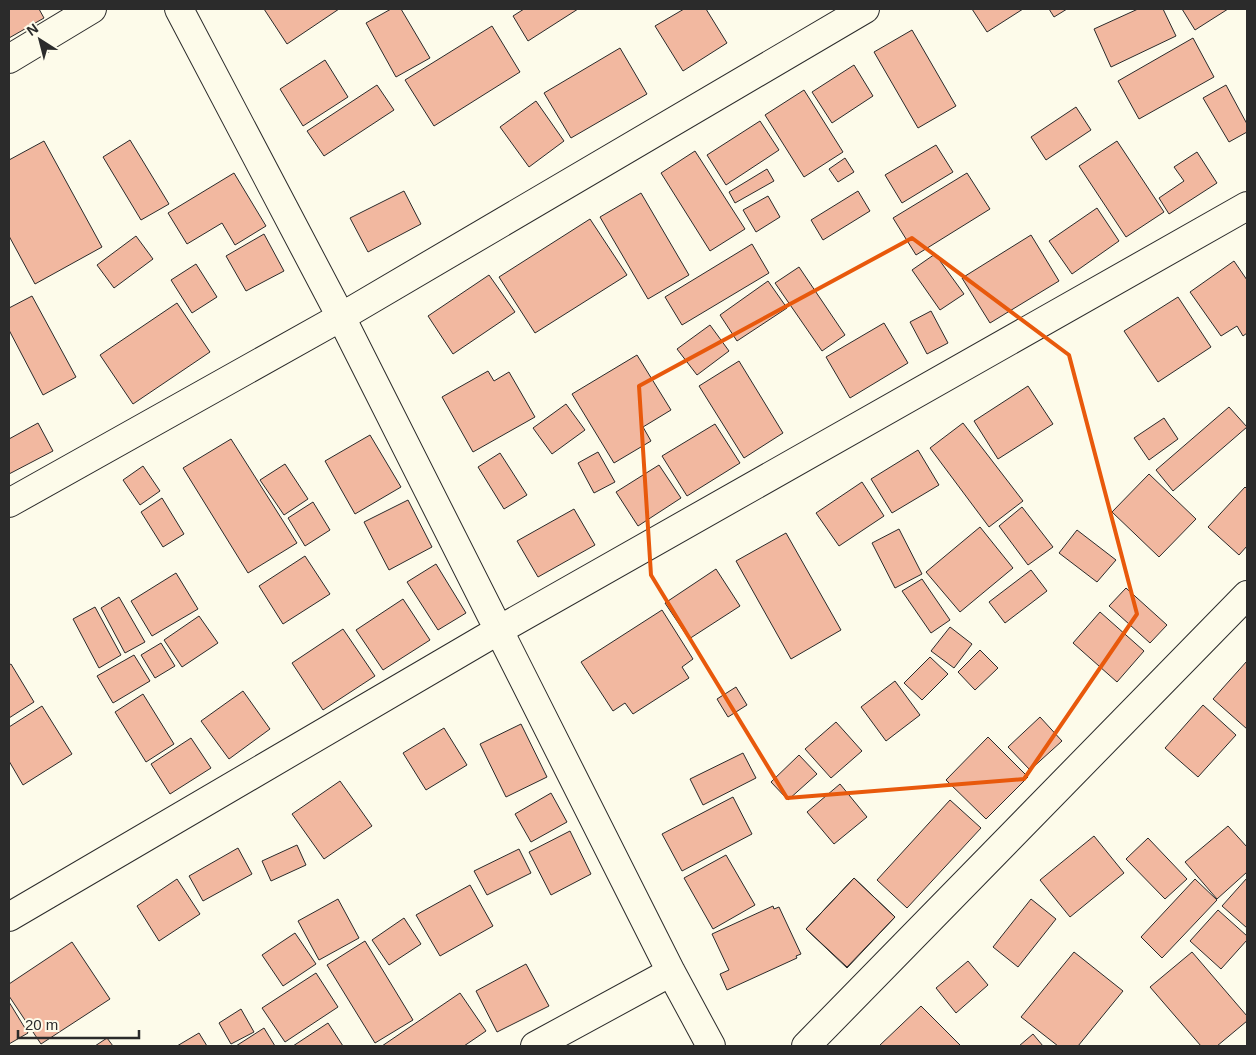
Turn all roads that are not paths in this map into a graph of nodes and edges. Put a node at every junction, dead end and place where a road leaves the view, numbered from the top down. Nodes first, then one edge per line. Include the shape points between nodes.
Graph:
1 (92, 9) edge
2 (179, 9) edge
3 (865, 9) edge
4 (9, 59) edge
5 (1247, 206) edge
6 (341, 317) junction
7 (9, 503) edge
8 (1247, 594) edge
9 (499, 630) junction
10 (9, 917) edge
11 (671, 972) junction
12 (535, 1046) edge
13 (712, 1046) edge
14 (806, 1046) edge

1 - 4 street
2 - 6 street
3 - 6 street
5 - 9 street
6 - 7 street
6 - 9 street
8 - 14 street
9 - 10 street
9 - 11 street
11 - 12 street
11 - 13 street

